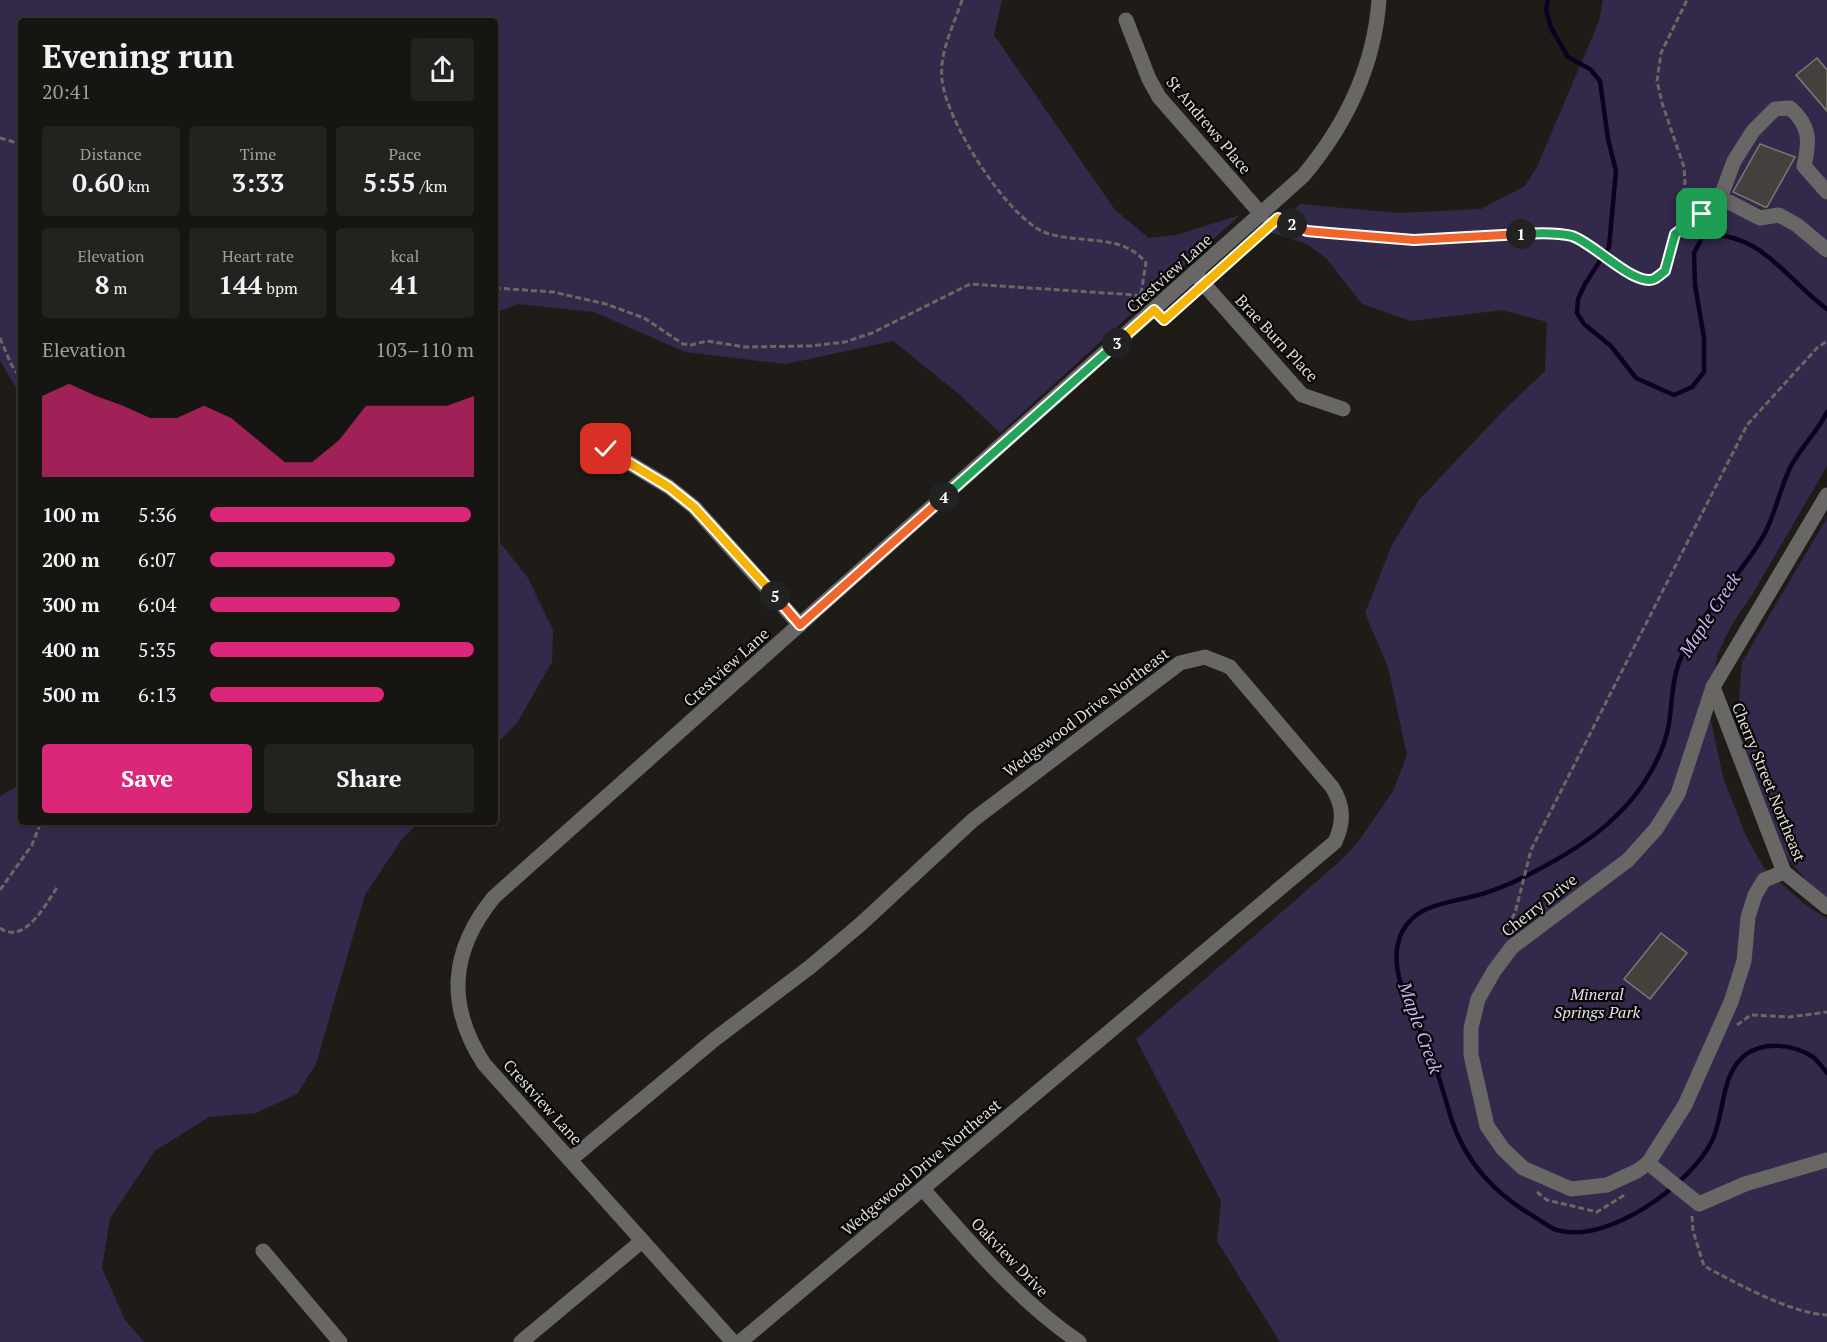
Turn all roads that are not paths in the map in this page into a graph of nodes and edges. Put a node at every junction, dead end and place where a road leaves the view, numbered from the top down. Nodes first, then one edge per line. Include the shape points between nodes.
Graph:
1 (1379, 0) edge
2 (1126, 20) dead end
3 (1827, 192) edge
4 (1266, 220) junction
5 (1827, 249) edge
6 (1195, 274) junction
7 (1343, 410) dead end
8 (606, 449) dead end
9 (1827, 495) edge
10 (800, 625) junction
11 (1713, 687) junction
12 (1784, 872) junction
13 (1827, 907) edge
14 (570, 1160) junction
15 (1827, 1160) edge
16 (1654, 1167) junction
17 (923, 1189) junction
18 (642, 1240) junction
19 (263, 1251) dead end
20 (340, 1342) edge
21 (520, 1342) edge
22 (733, 1342) edge
23 (740, 1342) edge
24 (1079, 1342) edge

1 - 4 street, Crestview Lane via 1364,73 1339,128
2 - 4 street, St Andrews Place via 1159,97
3 - 5 street via 1804,166 1808,148 1805,125 1790,108 1775,110 1753,131 1734,161 1718,204 1729,202 1760,218 1779,215
4 - 6 street, Crestview Lane
6 - 7 street, Brae Burn Place via 1302,395
6 - 10 street, Crestview Lane
8 - 10 street via 694,507
9 - 11 street, Cherry Drive
10 - 14 street, Crestview Lane via 494,897 477,918 466,941 459,972 459,1005 472,1046
11 - 12 street, Cherry Street Northeast
11 - 16 street, Cherry Drive via 1678,794 1656,829 1628,860 1512,947 1478,999 1471,1028 1471,1055 1487,1126 1522,1168 1571,1189 1607,1185
12 - 13 street, Cherry Street Northeast
12 - 16 street, Cherry Drive via 1764,880 1755,895 1748,917 1744,961 1731,1002
14 - 17 street, Wedgewood Drive Northeast via 715,1039 810,967 956,835 1017,786 1180,663 1205,657 1222,662 1332,787 1342,813 1341,830 1335,842
14 - 18 street, Crestview Lane
15 - 16 street via 1745,1184 1699,1204
17 - 23 street, Wedgewood Drive Northeast
17 - 24 street, Oakview Drive via 993,1270
18 - 21 street
18 - 22 street, Crestview Lane
19 - 20 street

